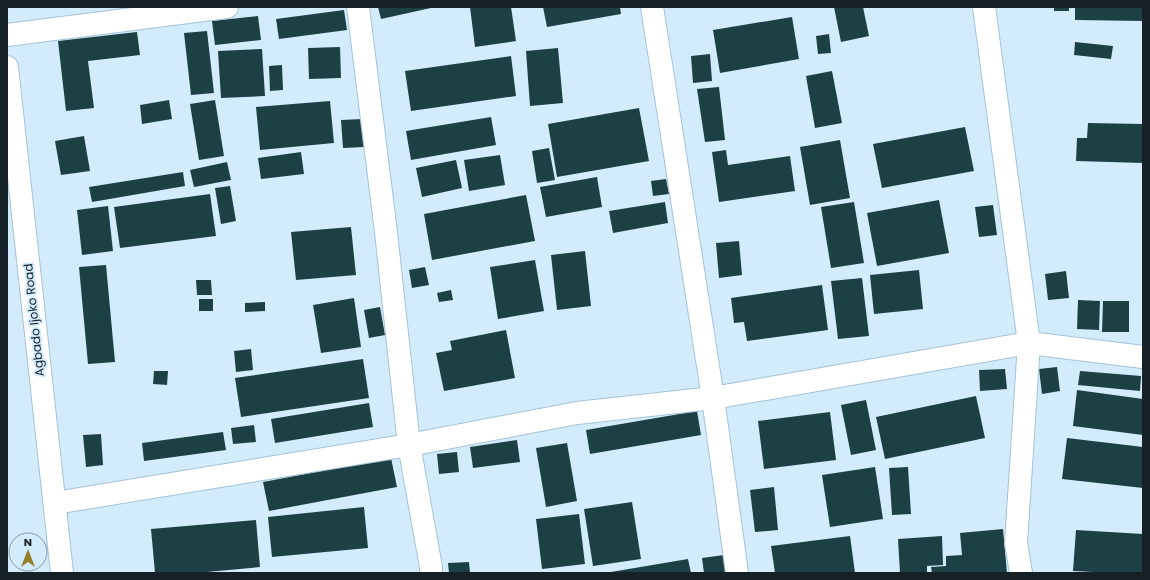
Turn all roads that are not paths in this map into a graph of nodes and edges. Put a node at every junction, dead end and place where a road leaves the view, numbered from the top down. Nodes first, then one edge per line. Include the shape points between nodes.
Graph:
1 (227, 7) edge
2 (358, 7) edge
3 (652, 7) edge
4 (984, 7) edge
5 (7, 35) edge
6 (7, 67) edge
7 (1029, 343) junction
8 (1143, 357) edge
9 (713, 398) junction
10 (409, 446) junction
11 (55, 503) junction
12 (62, 573) edge
13 (431, 573) edge
14 (737, 573) edge
15 (1021, 573) edge

1 - 5 street
2 - 10 street
3 - 9 street
4 - 7 street
6 - 11 street, Agbado Ijoko Road
7 - 8 street
7 - 9 street
7 - 15 street via 1016,543
9 - 10 street via 577,414
9 - 14 street
10 - 11 street
10 - 13 street
11 - 12 street, Agbado Ijoko Road

